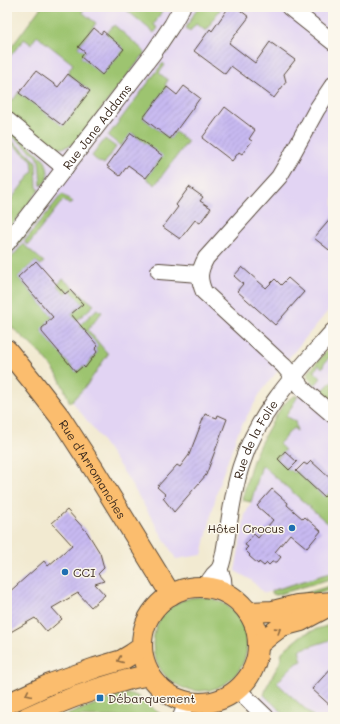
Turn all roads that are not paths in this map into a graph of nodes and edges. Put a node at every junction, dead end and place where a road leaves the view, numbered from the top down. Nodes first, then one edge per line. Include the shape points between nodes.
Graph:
1 (182, 7) edge
2 (289, 7) edge
3 (333, 42) edge
4 (333, 85) edge
5 (7, 120) edge
6 (65, 168) junction
7 (7, 243) edge
8 (159, 271) dead end
9 (199, 274) junction
10 (333, 331) edge
11 (7, 350) edge
12 (293, 377) junction
13 (333, 415) edge
14 (215, 590) junction
15 (170, 595) junction
16 (333, 603) edge
17 (248, 612) junction
18 (258, 645) junction
19 (142, 647) junction
20 (151, 676) junction
21 (238, 690) junction
22 (7, 704) edge
23 (184, 710) edge
24 (27, 717) edge
25 (266, 717) edge

1 - 6 street, Rue Jane Addams via 154,52
2 - 3 street
4 - 9 street via 279,177 206,258
5 - 6 street
6 - 7 street, Rue Jane Addams
8 - 9 street
9 - 12 street via 204,292
10 - 12 street, Rue de la Folie
11 - 15 main road, Rue d'Arromanches via 60,417
12 - 13 street
12 - 14 street, Rue de la Folie via 263,418 241,464 220,569 223,579
14 - 15 main road via 197,587
14 - 17 main road via 233,597
15 - 19 main road via 149,618
16 - 17 main road
18 -> 16 main road via 282,626 301,621
17 - 18 main road via 256,628
18 - 21 main road via 255,665
19 - 20 main road via 144,662
19 -> 22 main road via 122,660 50,684
20 - 23 main road
20 - 24 main road via 143,675 98,688
21 - 23 main road via 219,700 196,703
21 - 25 street

